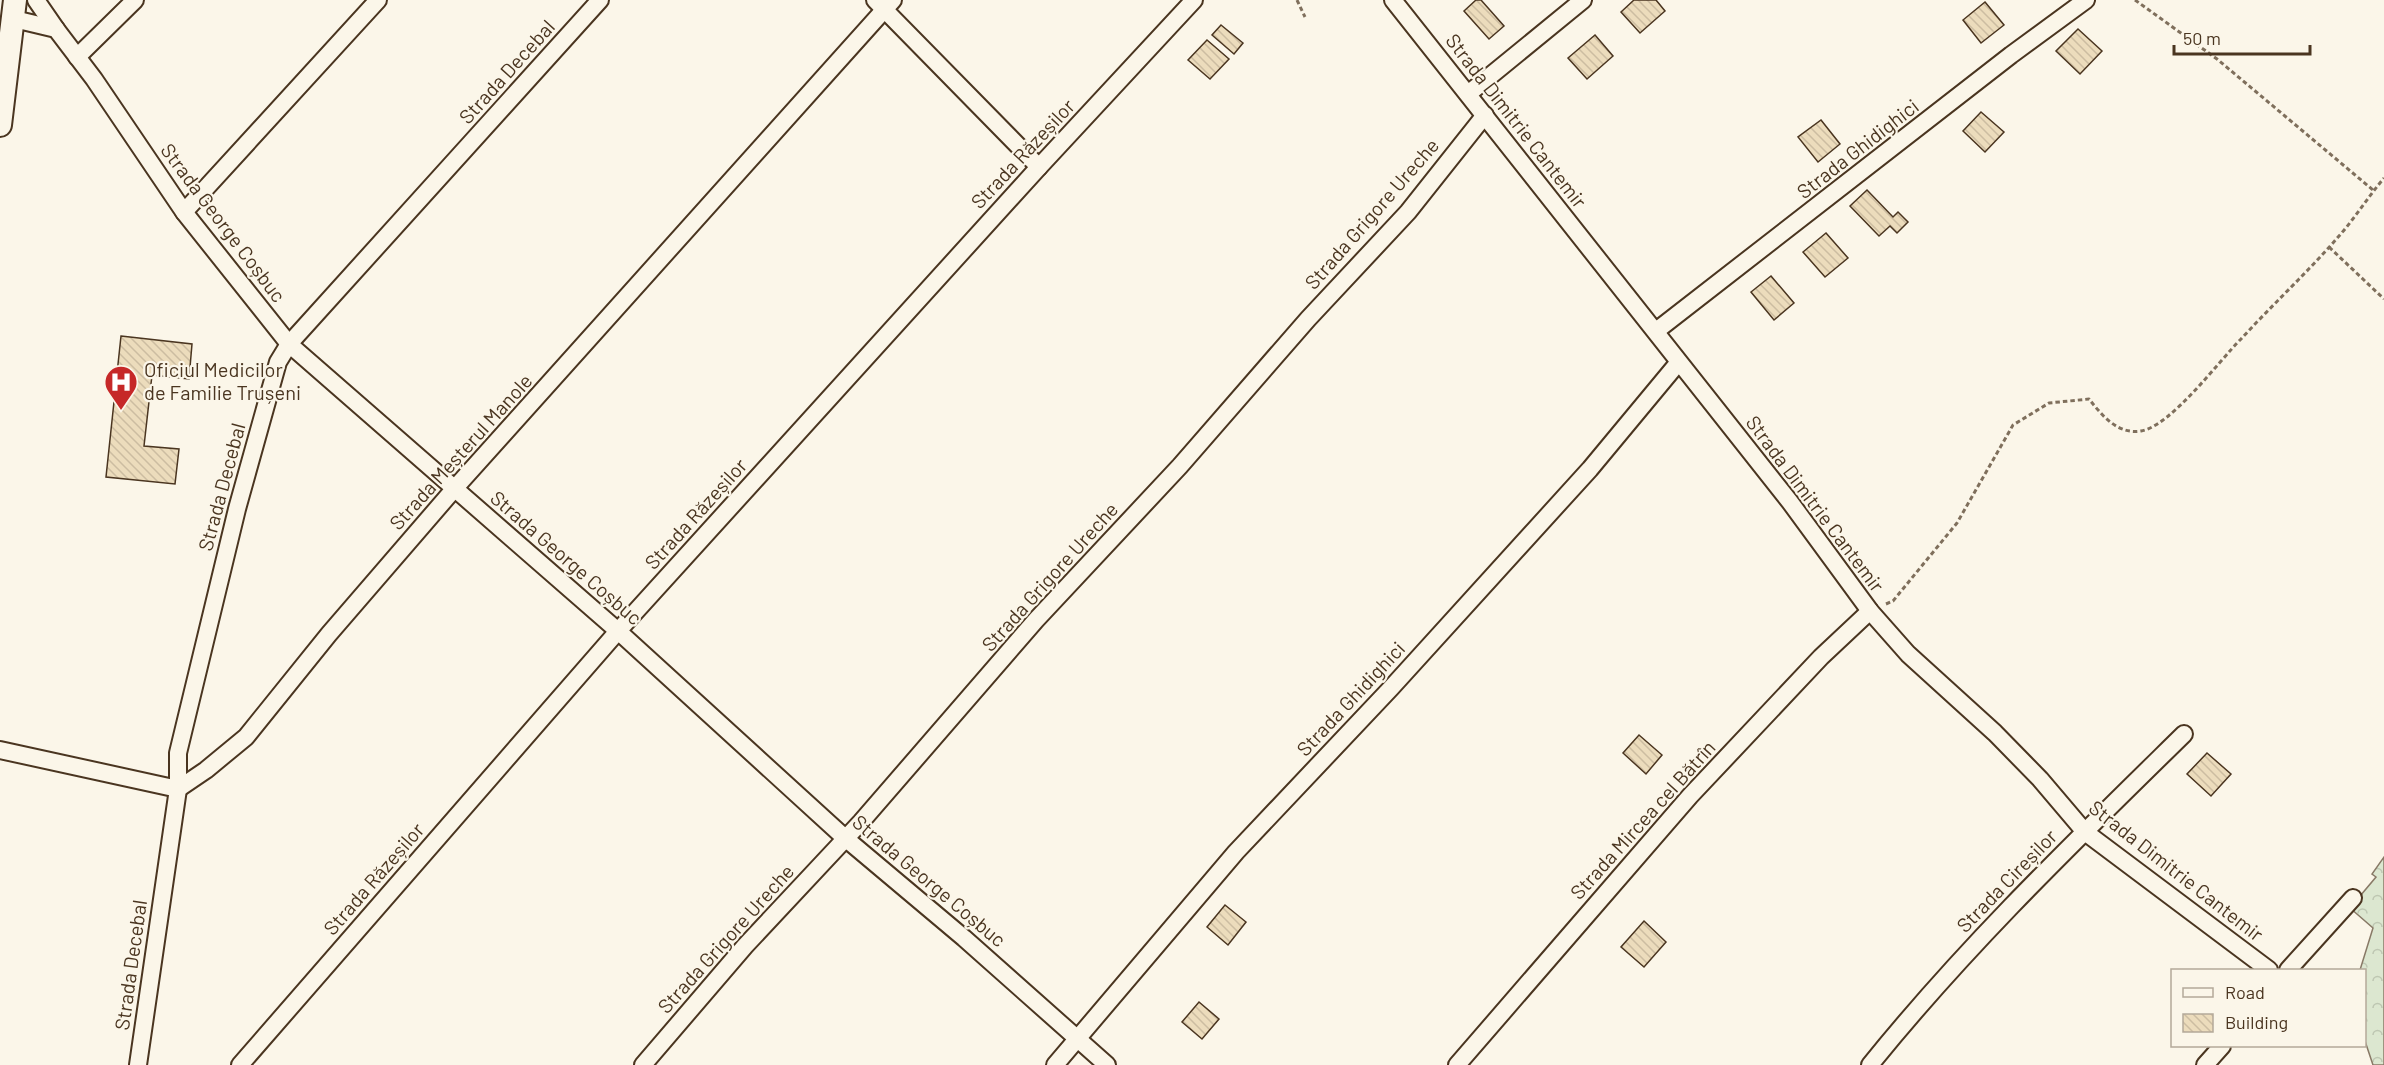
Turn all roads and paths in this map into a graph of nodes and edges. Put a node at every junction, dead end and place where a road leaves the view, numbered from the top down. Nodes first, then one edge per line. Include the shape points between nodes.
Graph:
1 (36, 0) edge
2 (135, 0) edge
3 (378, 0) edge
4 (600, 0) edge
5 (1194, 0) edge
6 (1297, 0) edge
7 (1393, 0) edge
8 (1583, 0) edge
9 (2086, 0) edge
10 (2135, 0) edge
11 (884, 3) edge
12 (14, 10) edge
13 (1305, 17) dead end
14 (56, 29) junction
15 (77, 57) junction
16 (1468, 94) junction
17 (1485, 115) junction
18 (0, 125) edge
19 (1039, 167) junction
20 (2384, 178) edge
21 (2373, 190) junction
22 (184, 212) junction
23 (2329, 248) junction
24 (2384, 299) edge
25 (1656, 331) junction
26 (289, 344) junction
27 (1678, 363) junction
28 (455, 488) junction
29 (1870, 611) junction
30 (618, 631) junction
31 (2184, 734) dead end
32 (0, 750) edge
33 (178, 789) junction
34 (2085, 832) junction
35 (844, 838) junction
36 (2353, 898) dead end
37 (2268, 969) edge
38 (2289, 969) edge
39 (1077, 1039) junction
40 (2221, 1047) edge
41 (138, 1065) edge
42 (240, 1065) edge
43 (643, 1065) edge
44 (1055, 1065) edge
45 (1107, 1065) edge
46 (1457, 1065) edge
47 (1870, 1065) edge
48 (2205, 1065) edge

1 - 14 street, Strada George Coșbuc
2 - 15 street
3 - 22 street
4 - 26 street, Strada Decebal
5 - 19 street, Strada Răzeșilor
6 - 13 path
7 - 16 street, Strada Dimitrie Cantemir
8 - 16 street
9 - 25 street, Strada Ghidighici
10 - 21 path via 2217,59
11 - 19 street
11 - 28 street, Strada Meșterul Manole
12 - 14 street
12 - 18 street
14 - 15 street, Strada George Coșbuc
15 - 22 street, Strada George Coșbuc
16 - 17 street, Strada Dimitrie Cantemir
17 - 25 street, Strada Dimitrie Cantemir
17 - 35 street, Strada Grigore Ureche via 1408,212 1036,620
19 - 30 street, Strada Răzeșilor
20 - 21 path
21 - 23 path
22 - 26 street, Strada George Coșbuc
23 - 24 path
23 - 29 path via 2177,409 2152,426 2140,431 2121,428 2106,421 2089,399 2049,403 2013,425 1957,523 1893,601
25 - 27 street, Strada Dimitrie Cantemir
26 - 28 street, Strada George Coșbuc
26 - 33 street, Strada Decebal via 278,362 224,564 178,753
27 - 29 street, Strada Dimitrie Cantemir via 1790,502
27 - 39 street, Strada Ghidighici via 1582,477 1236,852
28 - 30 street, Strada George Coșbuc
28 - 33 street, Strada Meșterul Manole via 246,737
29 - 34 street, Strada Dimitrie Cantemir via 1908,654 2040,779
29 - 46 street, Strada Mircea cel Bătrîn via 1821,657 1690,796
30 - 35 street, Strada George Coșbuc
30 - 42 street, Strada Răzeșilor
31 - 34 street, Strada Cireșilor
32 - 33 street
33 - 41 street, Strada Decebal
34 - 37 street, Strada Dimitrie Cantemir
34 - 47 street, Strada Cireșilor via 1919,1004
35 - 39 street, Strada George Coșbuc
35 - 43 street, Strada Grigore Ureche
36 - 38 street
39 - 44 street, Strada Ghidighici
39 - 45 street, Strada George Coșbuc
40 - 48 street

